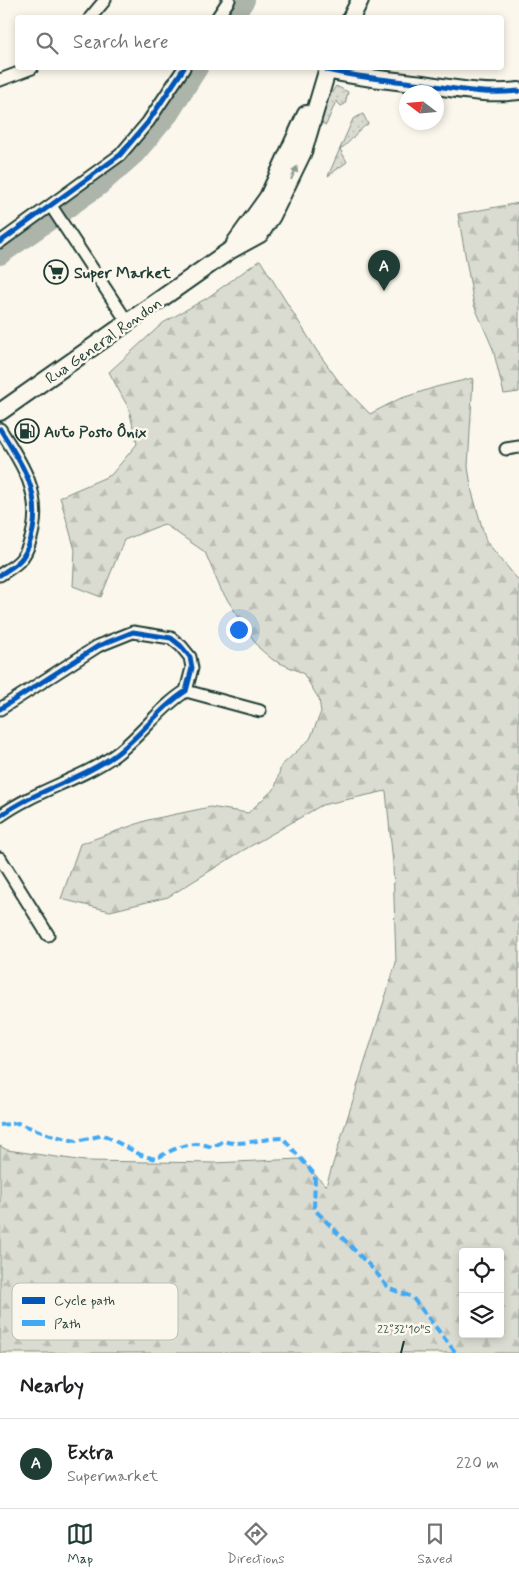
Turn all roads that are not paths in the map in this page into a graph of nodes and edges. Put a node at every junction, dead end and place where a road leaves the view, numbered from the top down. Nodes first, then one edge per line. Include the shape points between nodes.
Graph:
1 (105, 0) edge
2 (229, 0) edge
3 (360, 0) edge
4 (92, 15) edge
5 (219, 15) edge
6 (352, 15) edge
7 (27, 70) edge
8 (183, 70) edge
9 (326, 72) edge
10 (358, 73) edge
11 (0, 80) edge
12 (519, 91) edge
13 (52, 206) junction
14 (0, 242) edge
15 (229, 251) junction
16 (128, 323) junction
17 (0, 412) edge
18 (0, 429) edge
19 (519, 447) edge
20 (506, 449) dead end
21 (0, 575) edge
22 (186, 691) junction
23 (0, 708) edge
24 (260, 711) dead end
25 (0, 816) edge
26 (0, 858) edge
27 (48, 935) dead end

1 - 4 street
2 - 5 street
3 - 6 main road
7 - 11 street
8 - 13 street via 148,122 120,155
9 - 10 main road
9 - 15 main road, Rua General Rondon via 268,197
15 -> 9 main road, Rua General Rondon via 260,234 276,209 303,152
10 - 12 main road via 483,94
13 - 14 street
13 - 16 street
15 - 16 main road, Rua General Rondon
16 - 17 main road, Rua General Rondon
18 - 21 street via 32,484 35,504 31,542 22,559
19 - 20 street
22 - 23 street via 192,668 190,657 181,646 171,638 133,632 98,646
22 - 24 street
22 - 25 street via 114,756 26,798
26 - 27 street

